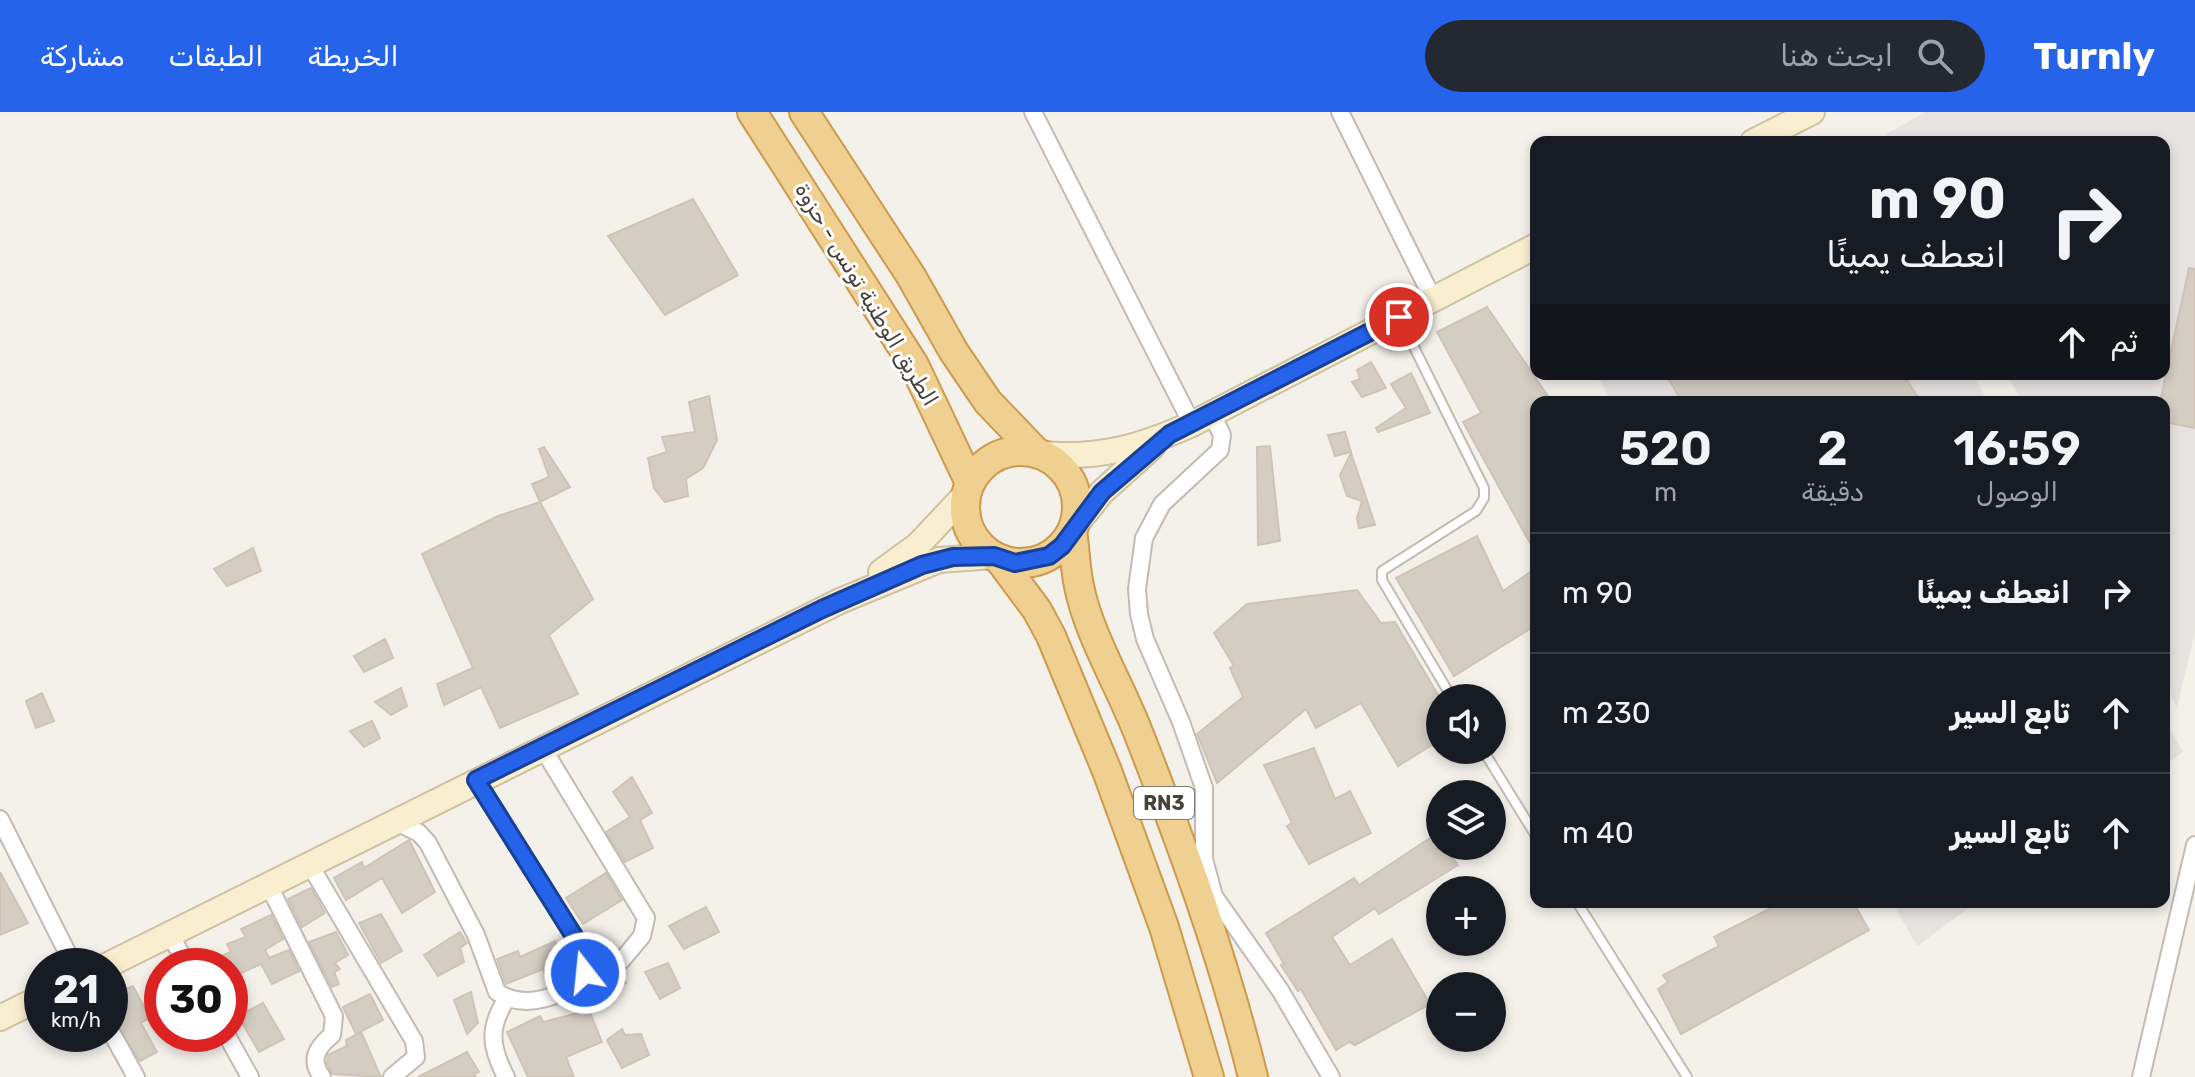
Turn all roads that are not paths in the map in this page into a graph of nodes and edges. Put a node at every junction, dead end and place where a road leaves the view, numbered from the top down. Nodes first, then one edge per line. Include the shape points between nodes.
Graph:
1 (752, 112) edge
2 (804, 112) edge
3 (1033, 112) edge
4 (1340, 112) edge
5 (1812, 112) edge
6 (1765, 136) edge
7 (1530, 249) edge
8 (1433, 299) junction
9 (1399, 317) junction
10 (1191, 424) junction
11 (1039, 453) junction
12 (968, 488) junction
13 (1073, 529) junction
14 (996, 557) junction
15 (840, 601) junction
16 (1444, 684) edge
17 (542, 747) junction
18 (1492, 764) edge
19 (476, 780) junction
20 (0, 819) edge
21 (395, 821) junction
22 (1530, 826) edge
23 (2195, 845) edge
24 (310, 865) junction
25 (269, 886) junction
26 (1581, 908) edge
27 (170, 935) junction
28 (65, 948) edge
29 (178, 948) edge
30 (128, 955) edge
31 (622, 960) dead end
32 (507, 998) junction
33 (24, 1006) edge
34 (0, 1018) edge
35 (122, 1052) edge
36 (236, 1052) edge
37 (136, 1077) edge
38 (250, 1077) edge
39 (322, 1077) edge
40 (392, 1077) edge
41 (506, 1077) edge
42 (1209, 1077) edge
43 (1253, 1077) edge
44 (1331, 1077) edge
45 (1687, 1077) edge
46 (2141, 1077) edge

1 - 12 highway, الطريق الوطنية تونس - حزوة / RN3 via 914,365
2 - 11 highway, الطريق الوطنية تونس - حزوة / RN3 via 988,402
3 - 10 street
4 - 8 street
5 - 6 main road
7 - 8 main road
8 - 9 main road
9 - 10 main road
9 - 16 lane via 1484,488 1476,511 1382,571 1382,580
10 - 11 main road via 1108,455
10 - 13 main road via 1102,492
10 - 44 street via 1222,435 1220,450 1162,504 1144,538 1139,614 1204,788 1204,859 1214,896 1280,990
11 - 12 highway via 1016,450 997,456 981,467
11 - 13 highway, RN3 via 1069,476 1076,492
12 - 14 highway, RN3 via 969,529
12 - 15 main road via 918,545
13 - 14 highway via 1062,546 1041,559 1015,563
13 - 43 highway, RN3 via 1086,610 1184,856
14 - 15 main road via 939,560
14 - 42 highway, RN3 via 1051,636 1107,771 1164,927
15 - 17 main road
17 - 19 main road
17 - 31 street via 643,910 642,936
18 - 22 lane
19 - 21 main road
19 - 32 street via 586,962 585,973 562,992 522,1001
20 - 28 street
21 - 24 main road
21 - 32 street via 428,843 476,935 497,992
23 - 46 street
24 - 25 main road
24 - 40 street via 414,1041 416,1057
25 - 27 main road
25 - 39 street via 334,1016 332,1035 317,1048 315,1060
26 - 45 lane
27 - 29 street
27 - 30 main road
32 - 41 street via 491,1034
33 - 34 main road
35 - 37 street
36 - 38 street

